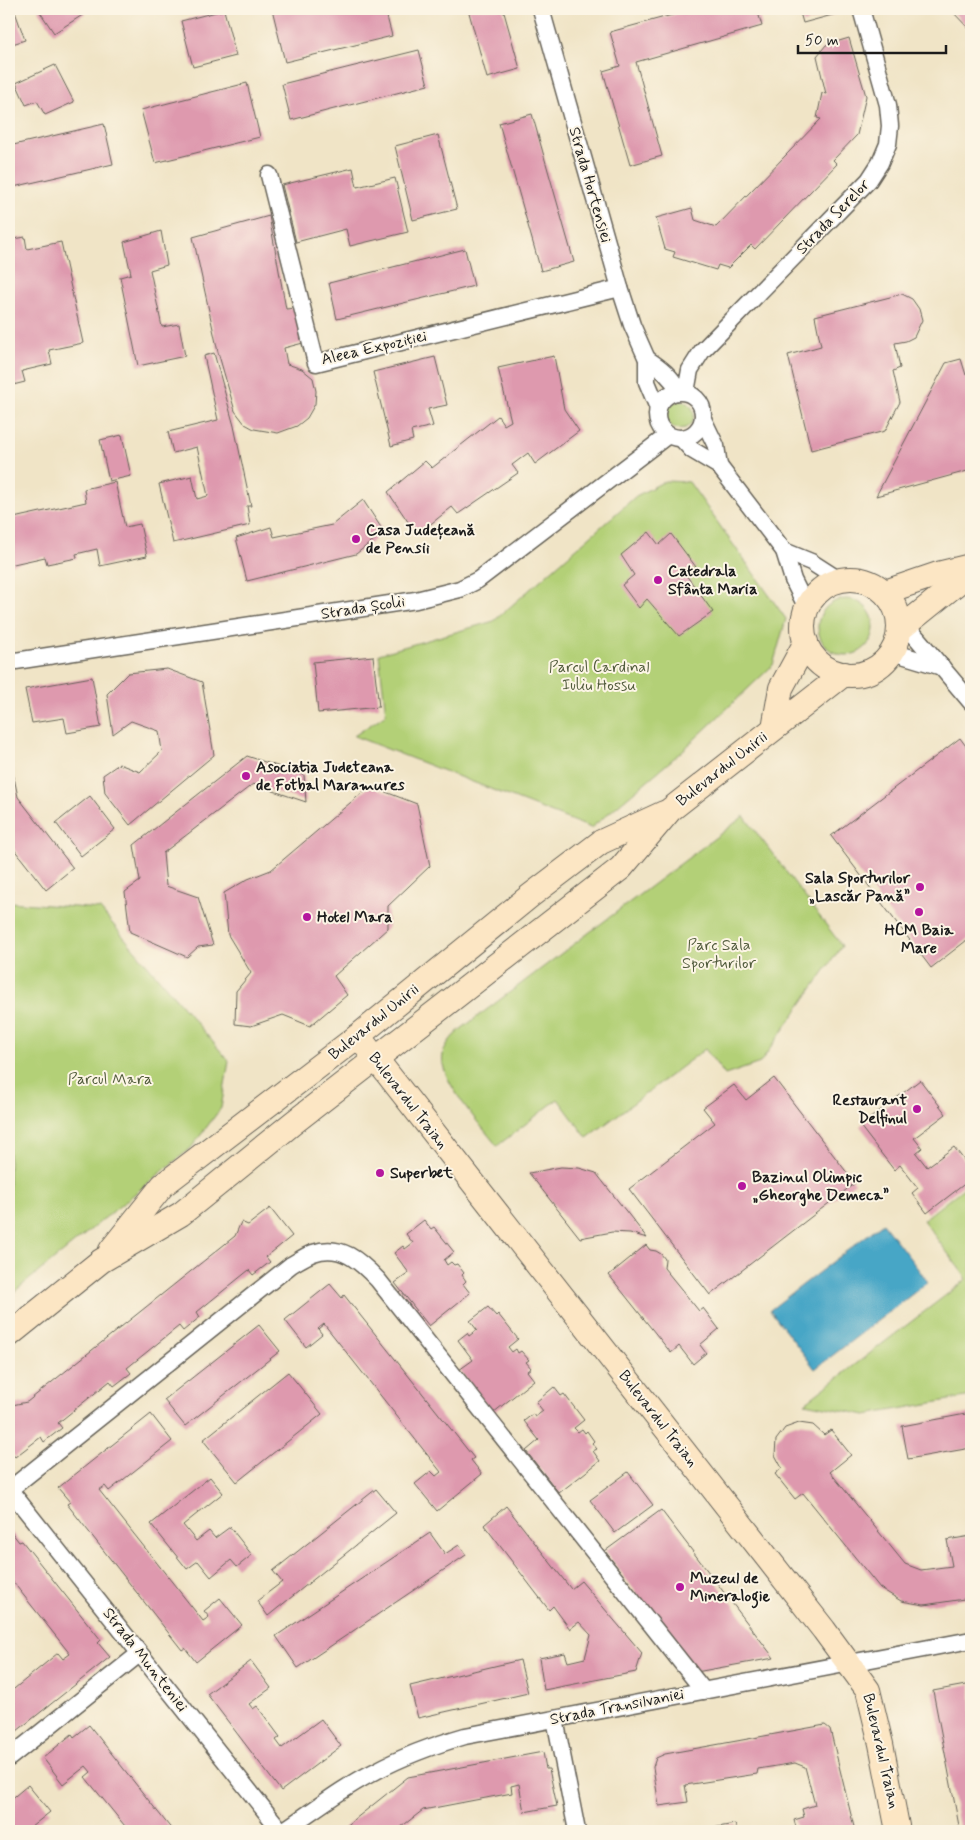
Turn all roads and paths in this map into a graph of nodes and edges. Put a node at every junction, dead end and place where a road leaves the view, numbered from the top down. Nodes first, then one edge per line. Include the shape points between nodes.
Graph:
1 (541, 9) edge
2 (861, 9) edge
3 (269, 175) dead end
4 (620, 288) junction
5 (647, 359) junction
6 (683, 392) junction
7 (658, 408) junction
8 (703, 420) junction
9 (674, 436) junction
10 (719, 466) junction
11 (784, 551) junction
12 (971, 566) edge
13 (971, 572) edge
14 (839, 580) junction
15 (885, 592) junction
16 (807, 608) junction
17 (899, 630) junction
18 (806, 642) junction
19 (9, 662) edge
20 (942, 667) junction
21 (844, 674) junction
22 (971, 702) edge
23 (774, 728) junction
24 (670, 810) junction
25 (358, 1036) junction
26 (376, 1059) junction
27 (101, 1261) junction
28 (9, 1335) edge
29 (9, 1490) edge
30 (971, 1640) edge
31 (140, 1654) junction
32 (848, 1663) junction
33 (704, 1691) junction
34 (556, 1719) junction
35 (9, 1758) edge
36 (282, 1831) edge
37 (577, 1831) edge
38 (898, 1831) edge

1 - 4 street, Strada Hortensiei
2 - 6 street, Strada Serelor via 889,112 888,144 880,163 869,180 702,351 690,370
3 - 4 street, Aleea Expoziției via 316,364
4 - 5 street, Strada Hortensiei
5 - 6 street via 666,372
5 - 7 street, Strada Hortensiei via 647,382
6 - 7 street via 666,396
6 - 8 street via 698,400
7 - 9 street via 658,423
8 - 9 street via 695,433
8 - 10 street via 716,446
9 - 10 street
9 - 19 street, Strada Școlii via 478,580 460,589 416,600
10 - 11 street
11 - 14 street via 811,562
11 - 16 street via 793,580
12 - 15 main road
13 - 17 main road
14 - 15 main road via 864,580
14 - 16 main road via 823,587
15 - 17 main road via 892,600
16 - 18 main road via 804,620
17 - 20 street
17 - 20 street
17 - 21 main road via 883,663 858,674
18 - 21 main road via 820,664
18 - 23 main road, Bulevardul Unirii via 781,688
20 - 22 street
21 - 23 main road, Bulevardul Unirii
23 - 24 main road, Bulevardul Unirii
24 - 25 main road, Bulevardul Unirii via 601,842
24 - 26 main road, Bulevardul Unirii via 621,868
25 - 26 main road, Bulevardul Traian
25 - 27 main road, Bulevardul Unirii via 163,1185
26 - 27 main road, Bulevardul Unirii via 181,1214
26 - 32 main road, Bulevardul Traian
27 - 28 main road, Bulevardul Unirii
29 - 31 street, Strada Munteniei
29 - 33 street via 291,1265 313,1253 336,1250 360,1261 378,1280
30 - 32 street, Strada Transilvaniei
31 - 35 street
31 - 36 street, Strada Munteniei
32 - 33 street, Strada Transilvaniei
32 - 38 main road, Bulevardul Traian via 868,1690
33 - 34 street, Strada Transilvaniei
34 - 36 street, Strada Transilvaniei via 465,1736 403,1757 374,1771
34 - 37 street

